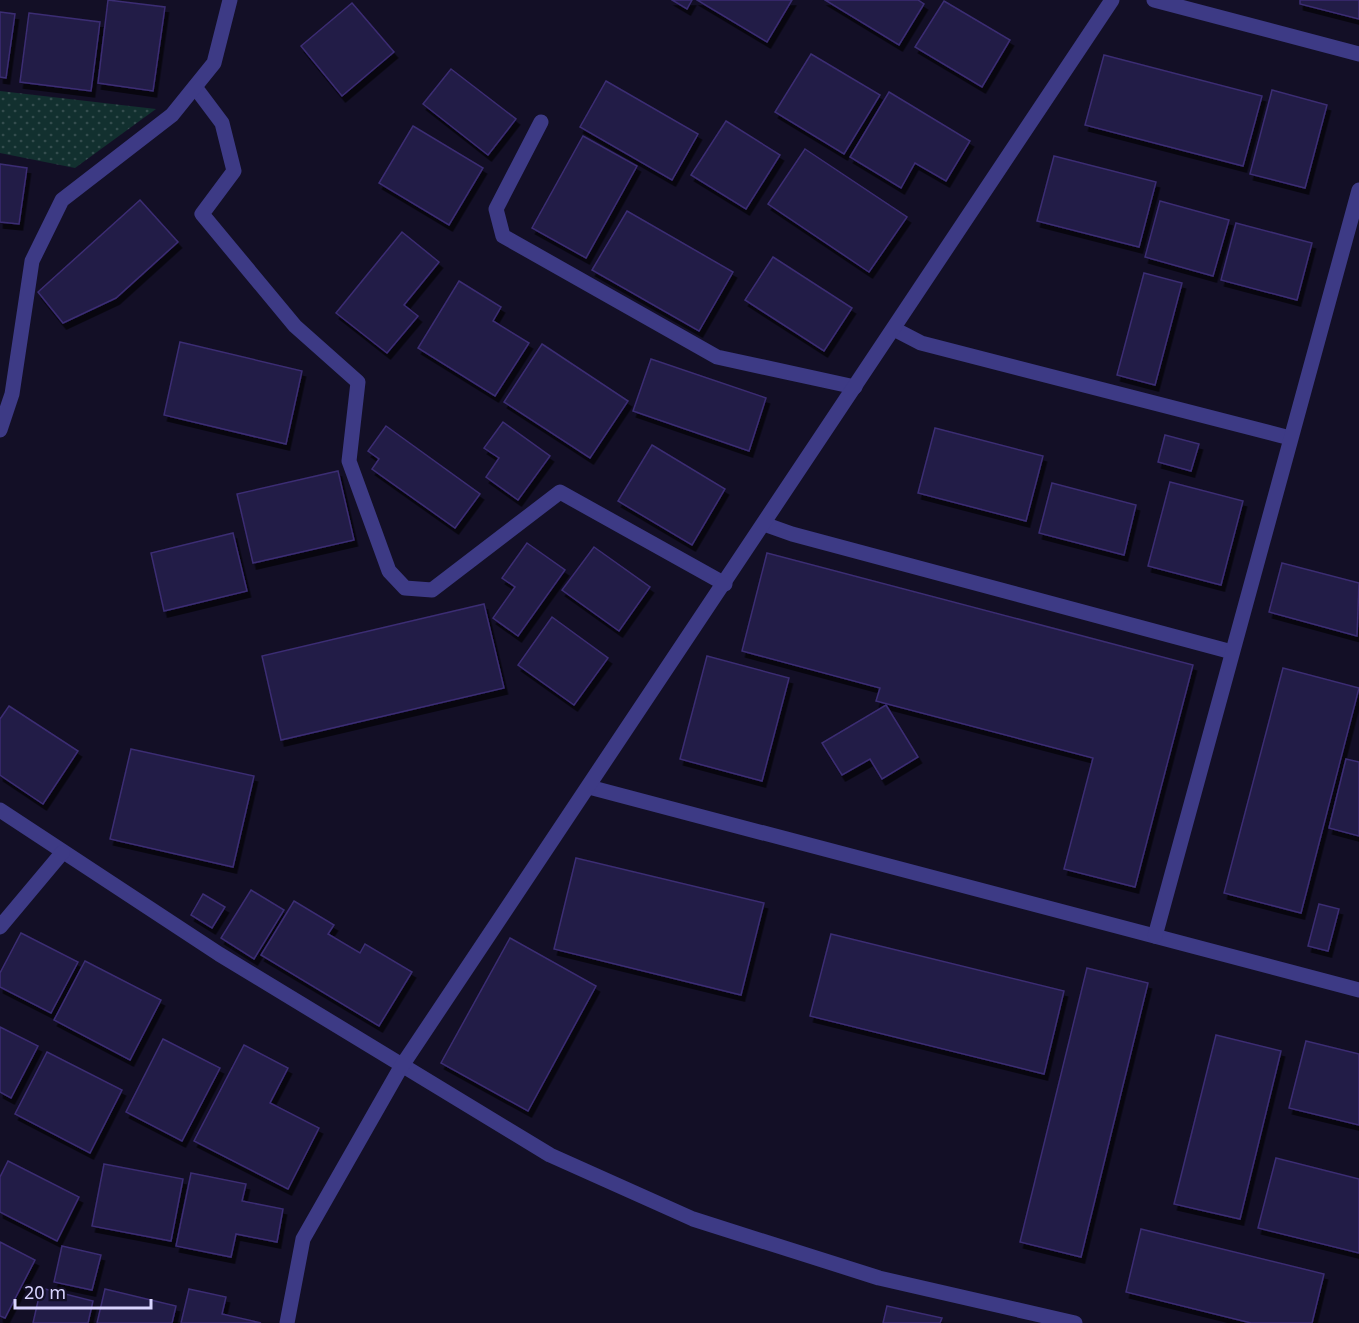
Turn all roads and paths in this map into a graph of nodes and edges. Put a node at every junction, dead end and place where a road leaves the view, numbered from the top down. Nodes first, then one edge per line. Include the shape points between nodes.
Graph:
1 (230, 0) edge
2 (1102, 0) edge
3 (1112, 0) edge
4 (1117, 0) edge
5 (1154, 0) edge
6 (1359, 54) edge
7 (195, 87) junction
8 (541, 122) dead end
9 (1359, 190) edge
10 (894, 329) junction
11 (855, 387) junction
12 (0, 430) edge
13 (1290, 438) junction
14 (764, 524) junction
15 (724, 584) junction
16 (1232, 651) junction
17 (589, 787) junction
18 (0, 810) edge
19 (62, 853) junction
20 (0, 927) edge
21 (1155, 936) junction
22 (1359, 990) edge
23 (401, 1067) junction
24 (287, 1323) edge
25 (1075, 1323) edge

1 - 7 street via 214,63
2 - 3 street
3 - 4 street
3 - 10 street
5 - 6 street
7 - 12 street via 172,115 62,200 32,261 12,394
7 - 15 street via 222,123 234,171 202,214 295,326 358,382 349,461 389,571 405,588 432,590 560,492
8 - 11 street via 496,209 503,236 717,357
9 - 13 street
10 - 11 street
10 - 13 street via 921,343
11 - 14 street
13 - 16 street
14 - 15 street
14 - 16 street
15 - 17 street
16 - 21 street
17 - 21 street
17 - 23 street
18 - 19 street
19 - 20 street
19 - 23 street
21 - 22 street
23 - 24 street via 303,1239
23 - 25 street via 550,1155 693,1219 879,1278

